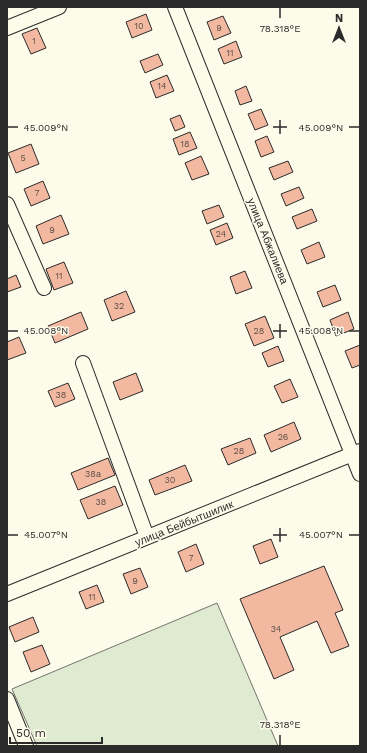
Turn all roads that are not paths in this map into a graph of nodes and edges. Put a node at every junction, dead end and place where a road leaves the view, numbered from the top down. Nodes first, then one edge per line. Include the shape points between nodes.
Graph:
1 (59, 7) edge
2 (175, 7) edge
3 (7, 28) edge
4 (7, 204) edge
5 (44, 288) dead end
6 (83, 363) dead end
7 (356, 453) edge
8 (360, 474) edge
9 (148, 537) junction
10 (7, 594) edge
11 (7, 699) edge
12 (26, 746) edge

1 - 3 street
2 - 7 street, улица Абжалиева
4 - 5 street
6 - 9 street
7 - 8 street, улица Абжалиева
7 - 9 street, улица Бейбытшилик
9 - 10 street, улица Бейбытшилик
11 - 12 street

